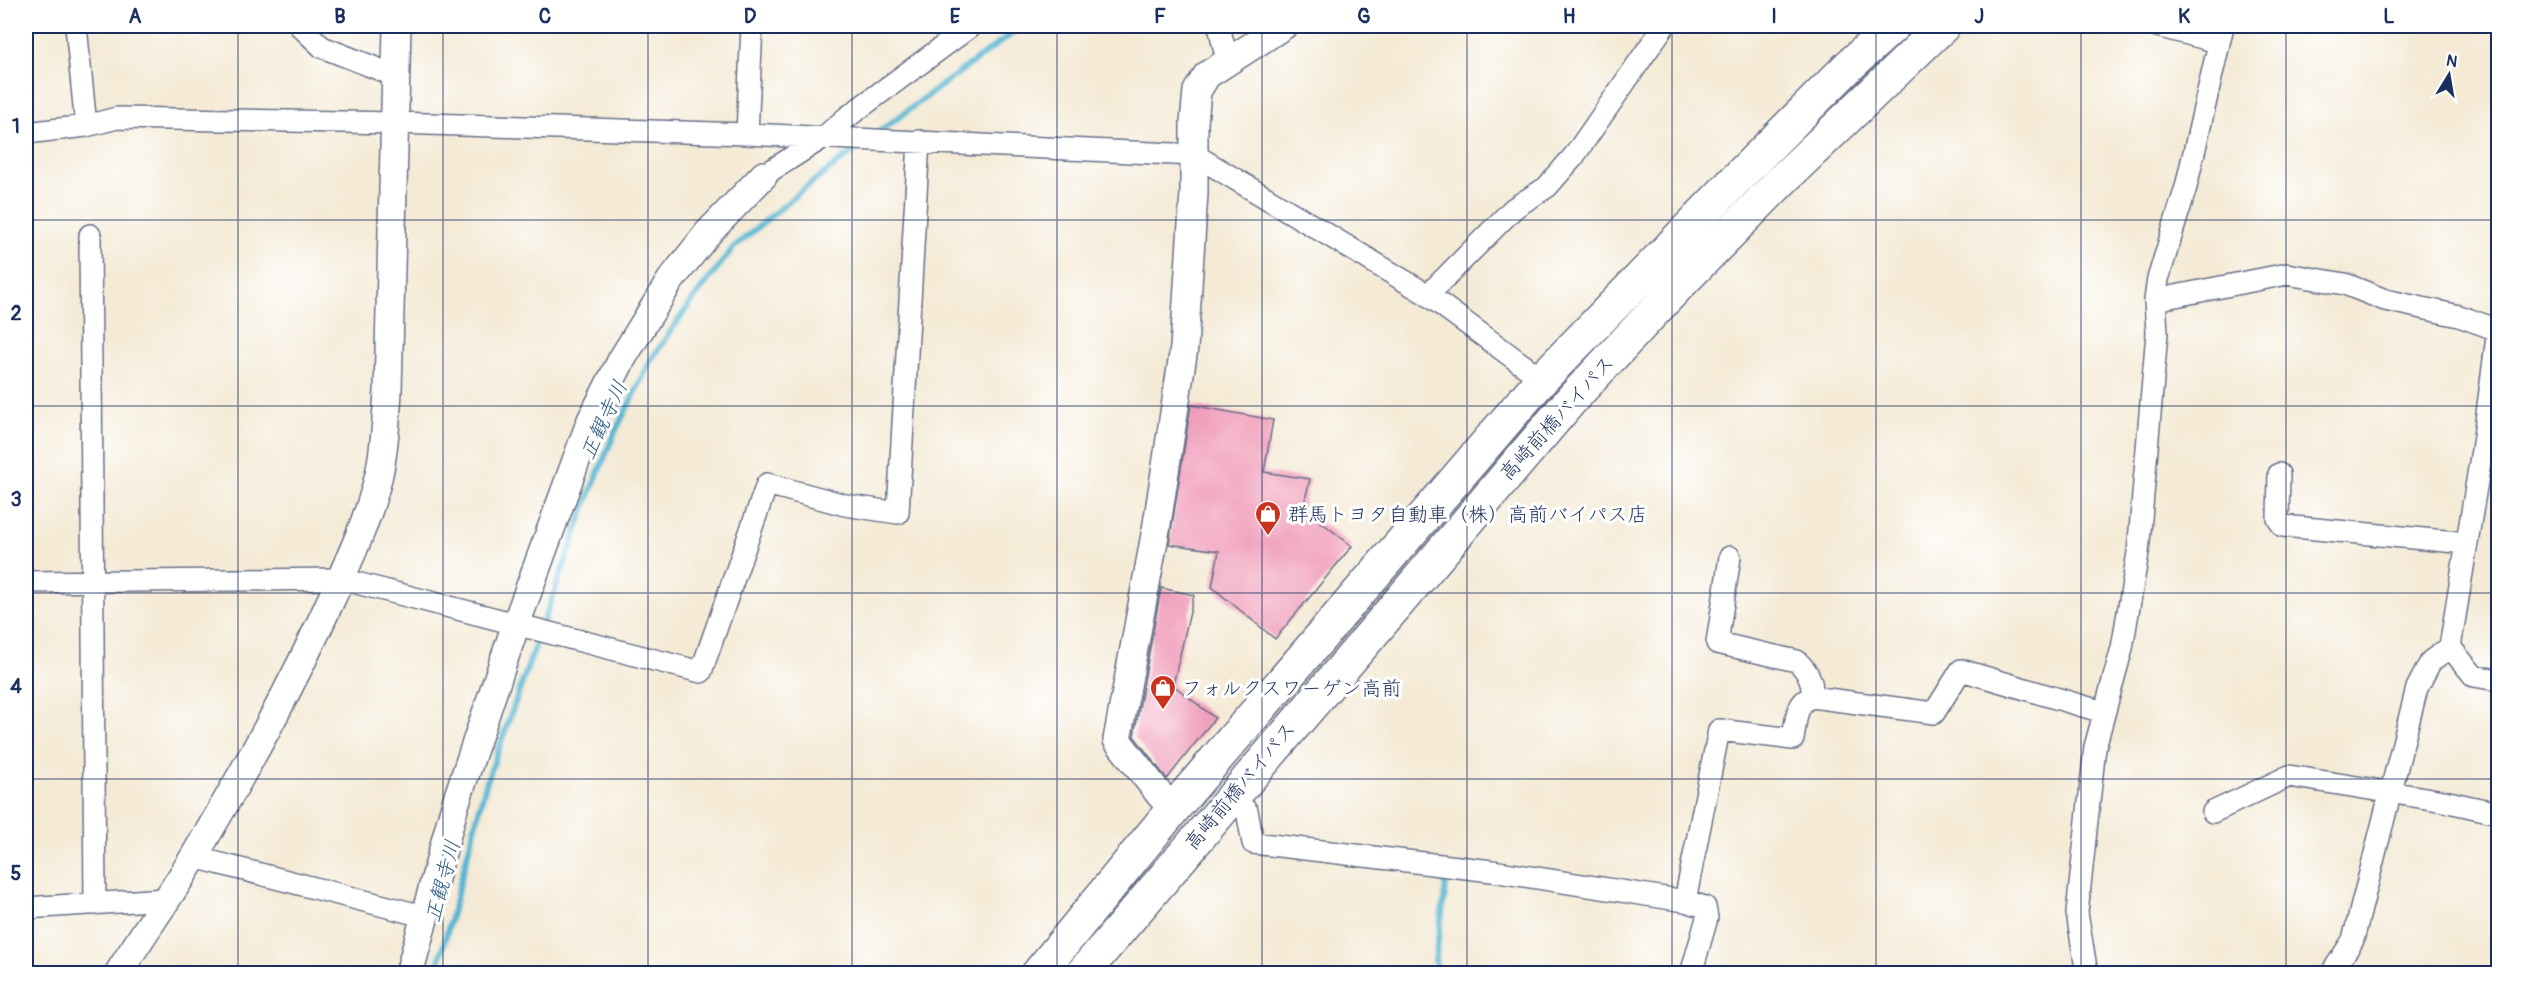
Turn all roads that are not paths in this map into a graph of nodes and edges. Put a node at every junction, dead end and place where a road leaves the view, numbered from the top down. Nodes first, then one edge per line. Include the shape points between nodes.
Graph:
1 (76, 26) edge
2 (300, 26) edge
3 (397, 26) edge
4 (752, 26) edge
5 (971, 26) edge
6 (1219, 26) edge
7 (1283, 26) edge
8 (1664, 26) edge
9 (1893, 26) edge
10 (1943, 26) edge
11 (2157, 26) edge
12 (2221, 34) edge
13 (1227, 60) junction
14 (396, 76) junction
15 (395, 123) junction
16 (86, 126) junction
17 (747, 134) junction
18 (777, 135) junction
19 (26, 136) edge
20 (824, 137) junction
21 (919, 141) junction
22 (1195, 155) junction
23 (764, 176) junction
24 (90, 236) dead end
25 (1428, 295) junction
26 (2155, 300) junction
27 (2498, 329) edge
28 (1542, 379) junction
29 (2279, 474) dead end
30 (2467, 543) junction
31 (1730, 557) dead end
32 (340, 579) junction
33 (91, 581) junction
34 (26, 582) edge
35 (516, 624) junction
36 (2450, 647) junction
37 (2499, 680) edge
38 (1812, 697) junction
39 (2103, 712) junction
40 (2392, 792) junction
41 (1230, 797) junction
42 (1174, 808) junction
43 (2213, 812) dead end
44 (2499, 813) edge
45 (194, 857) junction
46 (166, 899) junction
47 (1684, 901) junction
48 (94, 903) junction
49 (26, 908) edge
50 (423, 916) junction
51 (118, 974) edge
52 (409, 974) edge
53 (1038, 974) edge
54 (1082, 974) edge
55 (1690, 974) edge
56 (2087, 974) edge
57 (2331, 974) edge

1 - 16 street
2 - 14 street via 322,47
3 - 14 street
4 - 17 street
5 - 20 street
6 - 13 street
7 - 13 street
8 - 25 street via 1574,156 1546,187 1514,208
9 - 28 highway, 高崎前橋バイパス via 1738,177
10 - 41 highway, 高崎前橋バイパス via 1764,199 1572,399
11 - 12 street
12 - 26 street
13 - 22 street via 1207,75 1197,92
14 - 15 street
15 - 16 street via 117,118
15 - 17 street
15 - 32 street via 385,434 379,474
16 - 19 street
17 - 18 street
18 - 20 street
18 - 23 street via 775,154
20 - 21 street
20 - 23 street
21 - 22 street
21 - 35 street via 898,513 845,505 767,484 701,672
22 - 25 street
22 - 42 street via 1184,348 1117,741
23 - 35 street via 708,233 670,281 622,359 591,420
24 - 33 street
25 - 28 street
26 - 27 street via 2287,274 2344,284 2385,300
26 - 39 street via 2157,333 2138,553 2122,648
27 - 30 street
28 - 42 highway, 高崎前橋バイパス
29 - 30 street via 2278,519 2283,526
30 - 36 street
31 - 38 street via 1717,643 1797,661 1813,682
32 - 33 street
32 - 35 street
32 - 45 street via 308,652
33 - 34 street
33 - 48 street
35 - 50 street via 455,805
36 - 37 street via 2474,676
36 - 40 street via 2431,661 2417,688
38 - 39 street via 1934,713 1961,670
38 - 47 street via 1799,706 1793,739 1719,730
39 - 56 street via 2095,747 2077,913
40 - 43 street via 2289,776
40 - 44 street
40 - 57 street via 2353,940
41 - 47 street via 1247,811 1253,843 1492,871
41 - 54 highway, 高崎前橋バイパス
42 - 53 highway, 高崎前橋バイパス
45 - 46 street
45 - 50 street
46 - 48 street
46 - 51 street
47 - 55 street via 1705,907 1707,918
48 - 49 street
50 - 52 street

